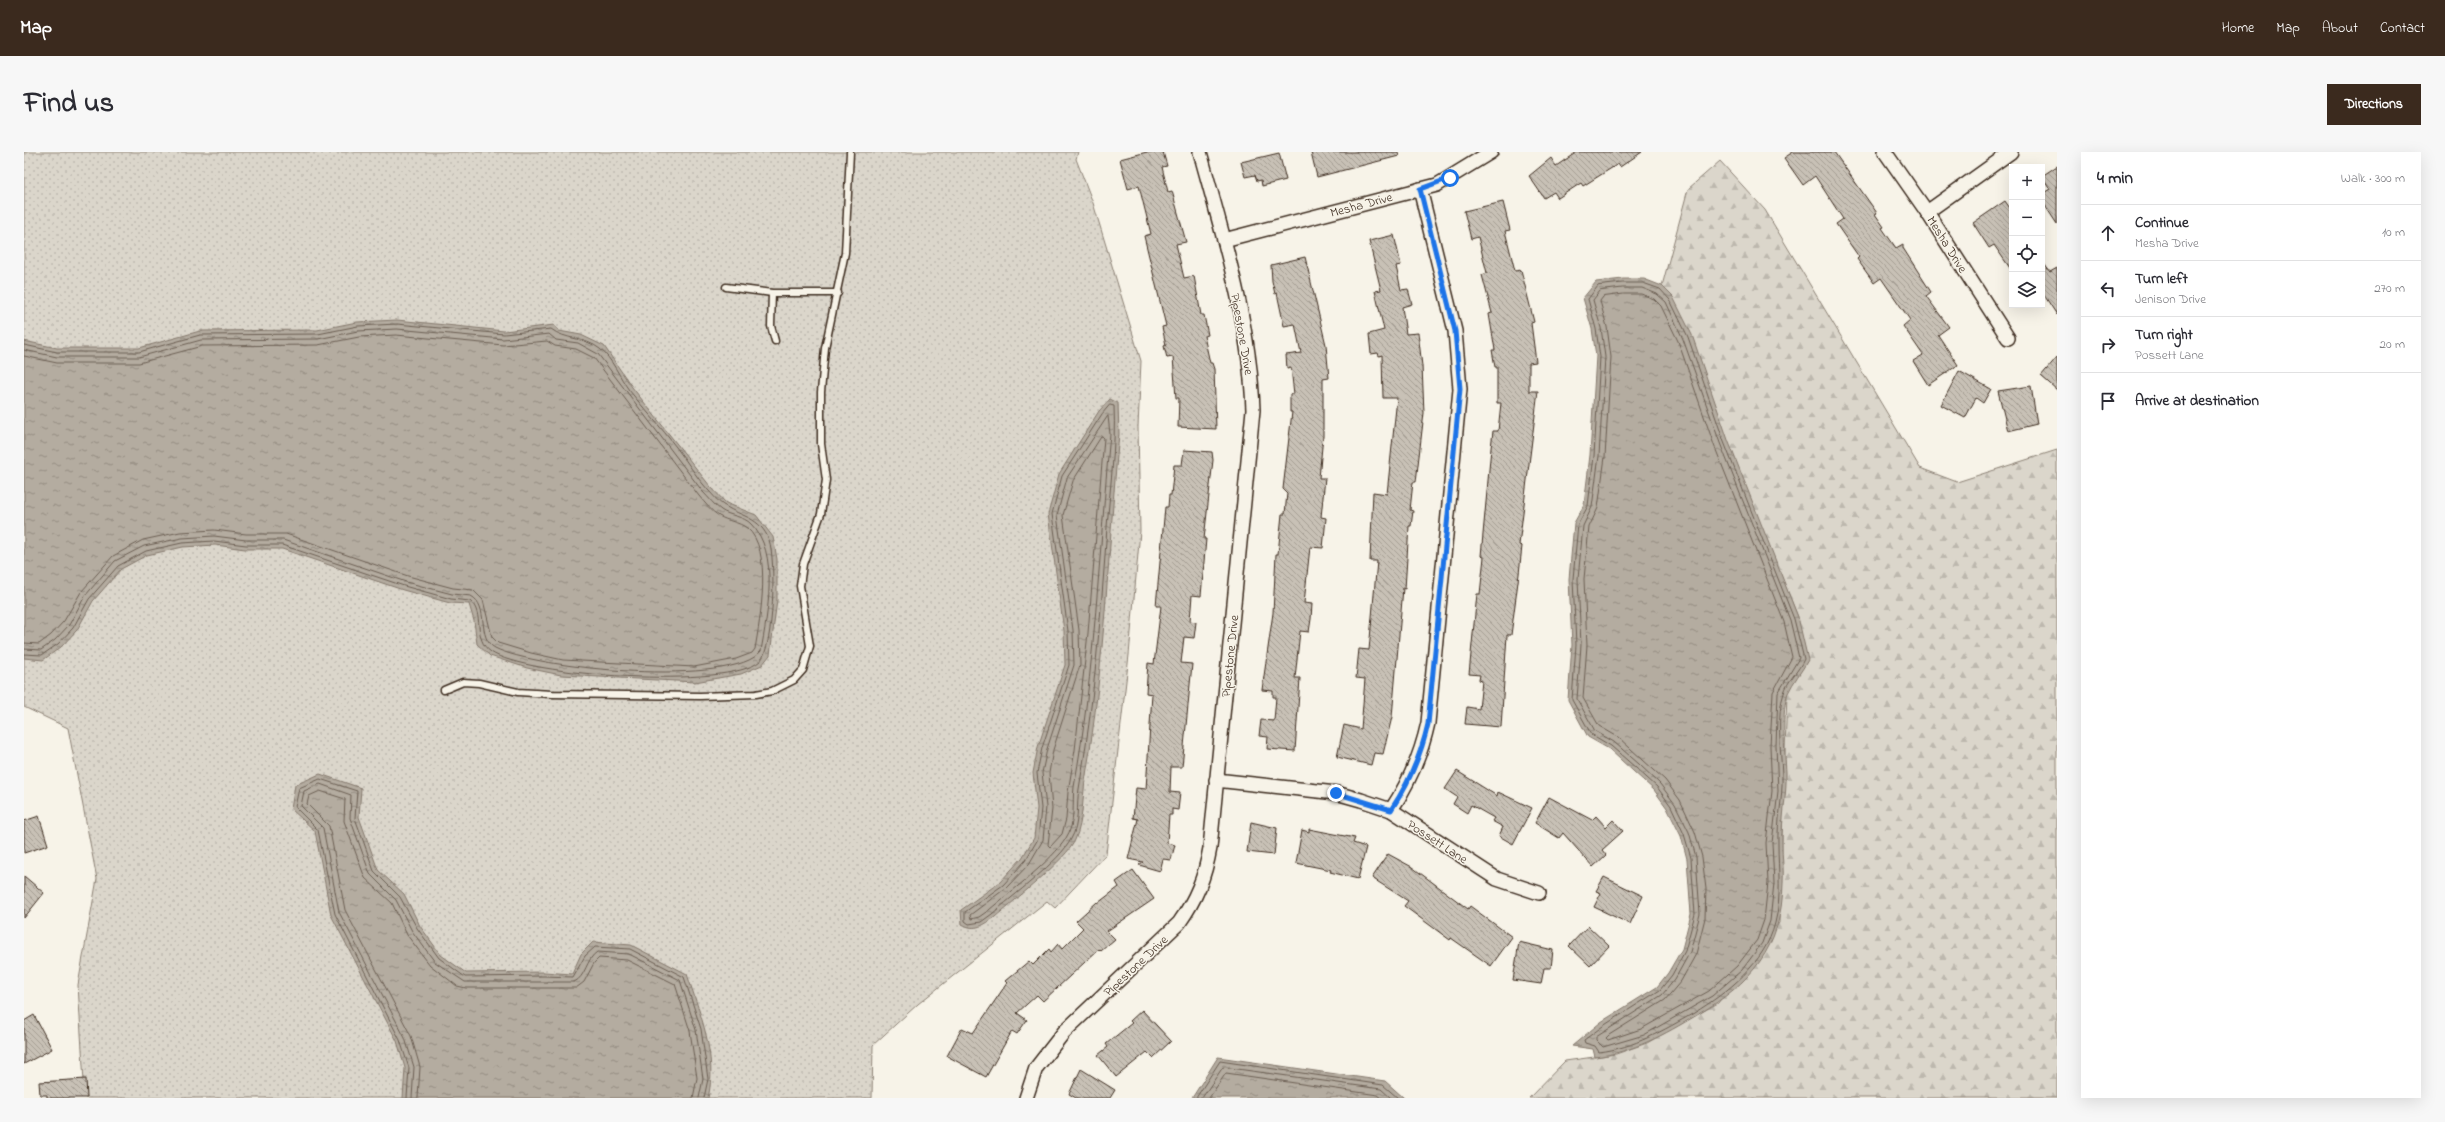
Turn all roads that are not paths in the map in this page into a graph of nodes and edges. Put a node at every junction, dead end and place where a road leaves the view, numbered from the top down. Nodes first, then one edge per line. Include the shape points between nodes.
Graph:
1 (850, 152) edge
2 (1200, 152) edge
3 (1491, 152) edge
4 (1885, 152) edge
5 (2011, 152) edge
6 (1420, 189) junction
7 (1928, 212) junction
8 (1224, 240) junction
9 (726, 287) dead end
10 (772, 293) junction
11 (838, 293) junction
12 (2008, 338) dead end
13 (776, 341) dead end
14 (444, 690) dead end
15 (1216, 780) junction
16 (1391, 810) junction
17 (1539, 893) dead end
18 (1026, 1098) edge

1 - 11 lane via 846,253
2 - 8 street, Pipestone Drive
3 - 6 street, Mesha Drive via 1450,178
4 - 7 street, Mesha Drive
5 - 7 street
6 - 8 street, Mesha Drive
6 - 16 street via 1455,331 1460,389 1428,724 1423,748 1414,769 1403,793
7 - 12 street, Mesha Drive
8 - 15 street, Pipestone Drive via 1244,327 1253,410
9 - 10 lane
10 - 11 lane
10 - 13 lane via 771,326
11 - 14 lane via 825,348 821,392 821,444 826,480 821,514 803,564 800,586 810,646 802,670 794,680 756,694 700,696 518,692 479,682 463,682
15 - 16 street, Possett Lane via 1336,793
15 - 18 street, Pipestone Drive via 1210,848 1205,874 1194,902 1180,923 1049,1049 1036,1068
16 - 17 street, Possett Lane via 1496,879

